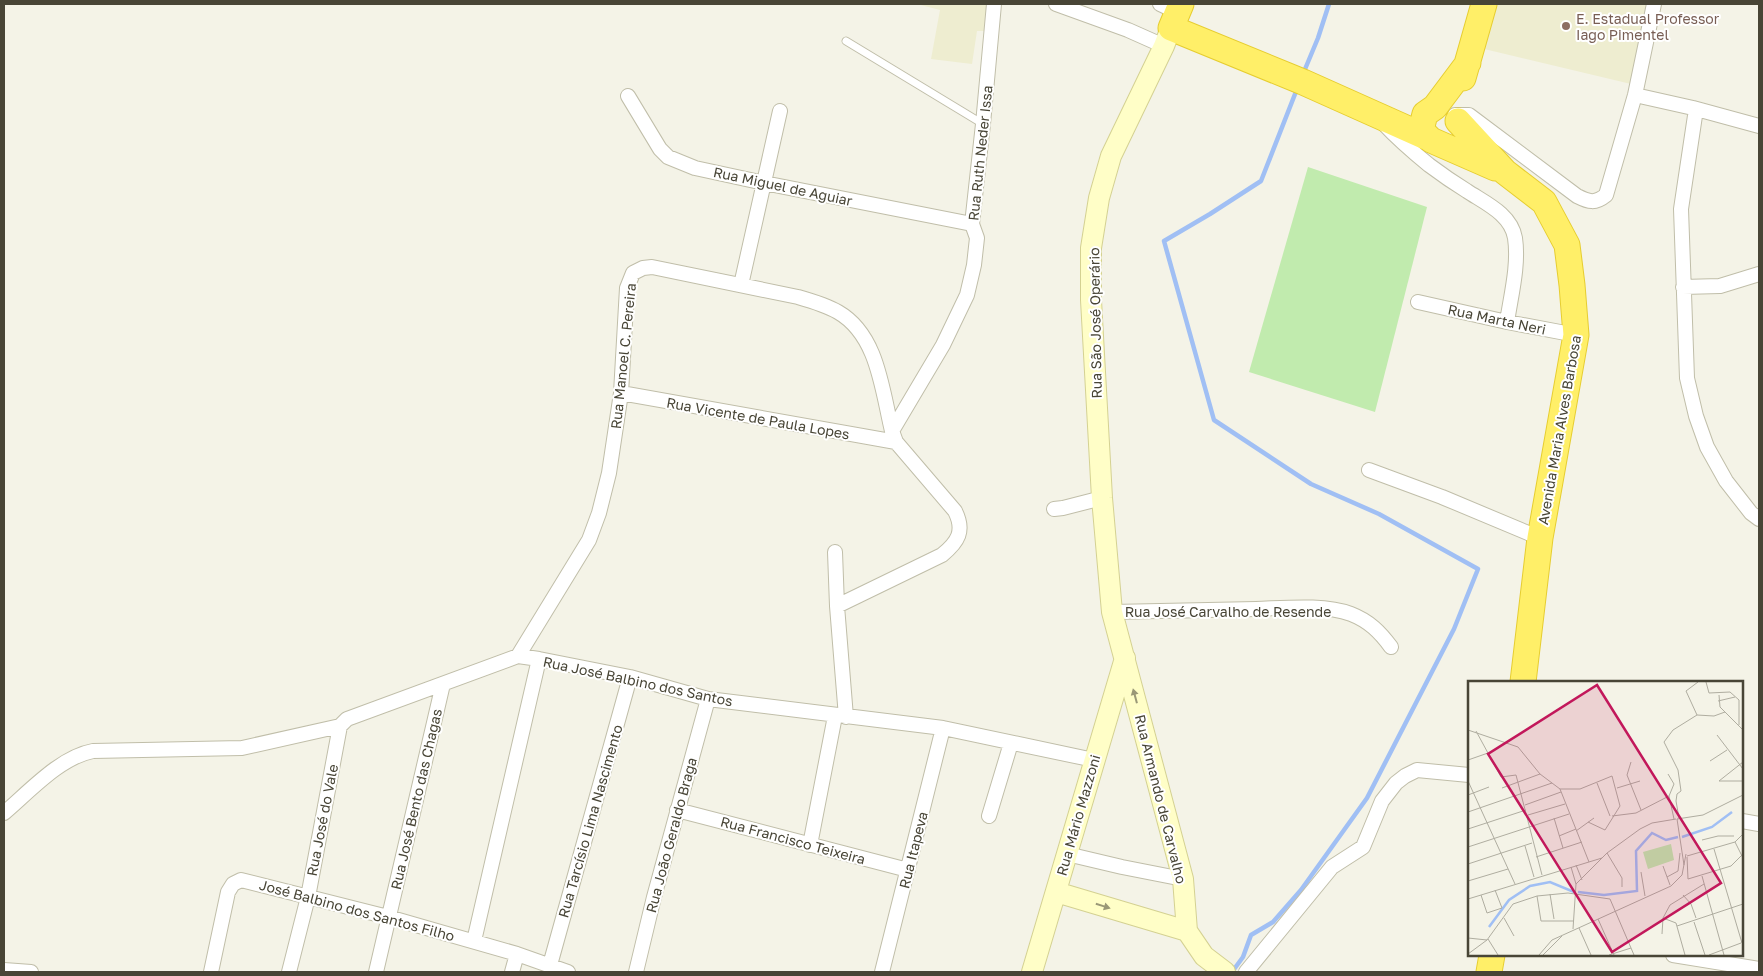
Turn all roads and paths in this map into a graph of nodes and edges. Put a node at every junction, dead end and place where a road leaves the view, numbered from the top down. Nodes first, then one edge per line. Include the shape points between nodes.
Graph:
1 (994, 4) edge
2 (1056, 4) edge
3 (1484, 4) edge
4 (1654, 4) edge
5 (1171, 19) edge
6 (846, 41) dead end
7 (1635, 95) junction
8 (628, 96) dead end
9 (1696, 109) junction
10 (780, 111) dead end
11 (1378, 114) junction
12 (1441, 121) junction
13 (983, 124) junction
14 (1759, 126) edge
15 (764, 183) junction
16 (972, 224) junction
17 (1759, 274) edge
18 (741, 285) junction
19 (1683, 287) junction
20 (1418, 302) dead end
21 (1507, 322) junction
22 (1576, 334) junction
23 (621, 393) junction
24 (894, 437) junction
25 (1369, 470) dead end
26 (1102, 498) junction
27 (1054, 509) dead end
28 (1756, 512) edge
29 (1540, 538) junction
30 (835, 552) dead end
31 (837, 606) junction
32 (1112, 612) junction
33 (1392, 647) dead end
34 (518, 656) junction
35 (1125, 658) junction
36 (539, 659) junction
37 (630, 677) junction
38 (1523, 681) edge
39 (443, 684) junction
40 (708, 699) junction
41 (841, 716) junction
42 (340, 726) junction
43 (943, 728) junction
44 (1011, 743) junction
45 (1094, 760) junction
46 (1468, 775) edge
47 (677, 810) junction
48 (4, 813) edge
49 (989, 816) dead end
50 (1743, 821) edge
51 (1759, 824) edge
52 (810, 844) junction
53 (1067, 854) junction
54 (908, 870) junction
55 (1183, 879) junction
56 (1056, 892) junction
57 (308, 896) junction
58 (388, 917) junction
59 (1187, 931) junction
60 (474, 941) junction
61 (517, 954) junction
62 (1492, 956) edge
63 (1679, 956) edge
64 (550, 964) junction
65 (1218, 967) edge
66 (1759, 969) edge
67 (4, 970) edge
68 (30, 972) edge
69 (211, 972) edge
70 (289, 972) edge
71 (376, 972) edge
72 (512, 972) edge
73 (568, 972) edge
74 (636, 972) edge
75 (882, 972) edge
76 (1032, 972) edge
77 (1246, 972) edge
78 (1489, 972) edge

1 - 13 street, Rua Ruth Neder Issa
2 - 5 street via 1128,30
3 - 12 highway via 1468,63
4 - 7 street
5 - 11 highway, Avenida Maria Alves Barbosa
5 - 26 street, Rua São José Operário via 1111,156 1099,198 1093,240 1091,300
6 - 13 lane
7 - 9 street
7 - 12 street via 1606,195 1599,201 1590,202 1565,188 1469,115
8 - 15 street, Rua Miguel de Aguiar via 668,157 695,168
9 - 14 street
9 - 19 street via 1681,209
10 - 15 street
11 - 12 highway, Avenida Maria Alves Barbosa
11 - 21 street, Avenida Maria Alves Barbosa via 1406,147 1494,209 1512,228 1516,258
12 - 22 highway, Avenida Maria Alves Barbosa via 1544,202 1567,245
13 - 16 street, Rua Ruth Neder Issa
15 - 16 street, Rua Miguel de Aguiar
15 - 18 street
16 - 24 street, Rua Ruth Neder Issa via 977,238 967,295
17 - 19 street via 1720,286
18 - 23 street, Rua Manoel C. Pereira via 652,267 633,273 628,288
18 - 24 street via 819,303 852,321 874,356
19 - 28 street via 1688,378 1696,416 1707,447 1726,481
20 - 21 street, Rua Marta Neri
21 - 22 street, Rua Marta Neri
22 - 29 highway, Avenida Maria Alves Barbosa
23 - 24 street, Rua Vicente de Paula Lopes
23 - 34 street, Rua Manoel C. Pereira via 609,473 592,532
24 - 31 street via 955,511 960,522 959,532 954,545 942,555
25 - 29 street
26 - 27 street
26 - 32 street, Rua São José Operário
29 - 38 highway, Avenida Maria Alves Barbosa
30 - 31 street
31 - 41 street
32 - 33 street, Rua José Carvalho de Resende via 1330,609 1368,622
32 - 35 street, Rua São José Operário
34 - 36 street, Rua José Balbino dos Santos
34 - 39 street, Rua José Balbino dos Santos
35 - 45 street, Rua Mário Mazzoni
55 -> 35 street, Rua Armando de Carvalho
36 - 37 street, Rua José Balbino dos Santos
36 - 60 street
37 - 40 street, Rua José Balbino dos Santos
37 - 64 street, Rua Tarcísio Lima Nascimento
39 - 42 street, Rua José Balbino dos Santos via 348,719
39 - 58 street, Rua José Bento das Chagas
40 - 41 street, Rua José Balbino dos Santos
40 - 47 street, Rua João Geraldo Braga
41 - 43 street, Rua José Balbino dos Santos
41 - 52 street
42 - 48 street, Rua José Balbino dos Santos via 242,748 84,753 58,766
42 - 57 street, Rua José do Vale
43 - 44 street, Rua José Balbino dos Santos
43 - 54 street, Rua Itapeva
44 - 45 street, Rua José Balbino dos Santos
44 - 49 street
45 - 53 street, Rua Mário Mazzoni
46 - 77 street via 1417,770 1396,783 1382,802 1363,847 1332,867
47 - 52 street, Rua Francisco Teixeira
47 - 74 street, Rua João Geraldo Braga
50 - 51 street
52 - 54 street, Rua Francisco Teixeira
53 - 55 street
53 - 56 street, Rua Mário Mazzoni
54 - 75 street, Rua Itapeva
55 - 59 street, Rua Armando de Carvalho
56 -> 59 street
56 - 76 street, Rua Mário Mazzoni
57 - 58 street, José Balbino dos Santos Filho
57 - 69 street, José Balbino dos Santos Filho via 245,881 233,884 228,892
57 - 70 street, Rua José do Vale
58 - 60 street, José Balbino dos Santos Filho
58 - 71 street, Rua José Bento das Chagas
59 - 65 street, Rua Armando de Carvalho via 1197,948
60 - 61 street, José Balbino dos Santos Filho
61 - 64 street, José Balbino dos Santos Filho
61 - 72 street
62 - 78 highway
63 - 66 street
64 - 73 street, José Balbino dos Santos Filho
67 - 68 street

